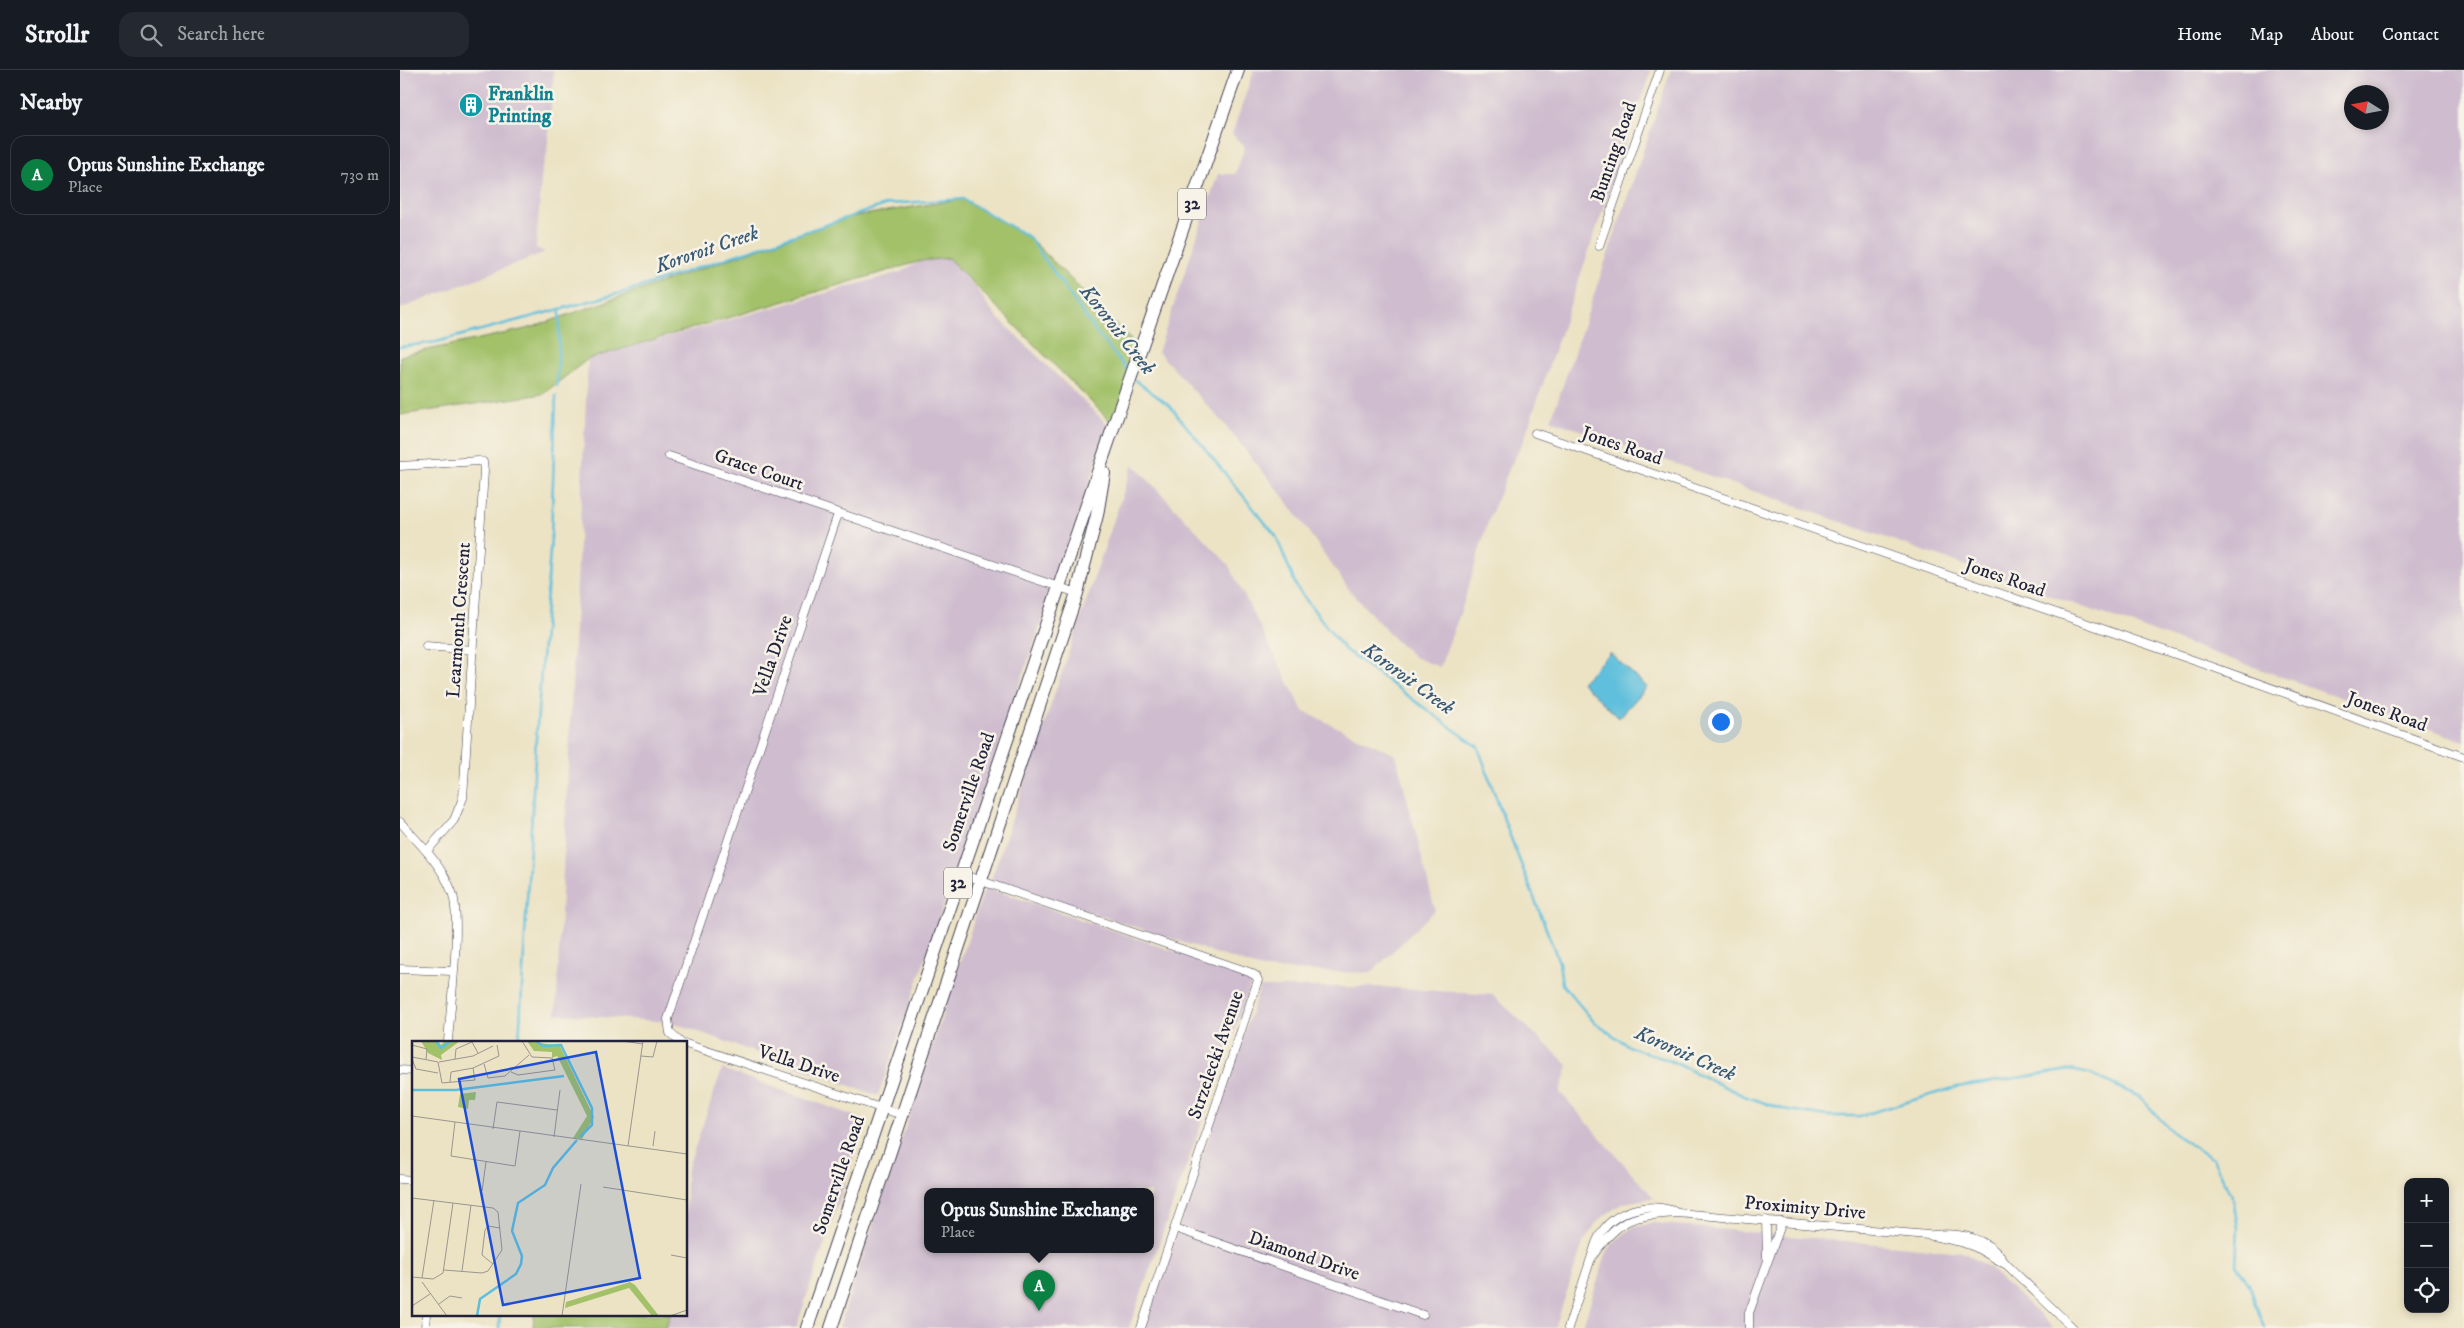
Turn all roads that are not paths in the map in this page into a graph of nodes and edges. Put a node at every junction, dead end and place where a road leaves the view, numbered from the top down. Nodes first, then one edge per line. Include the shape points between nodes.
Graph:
1 (1238, 70) edge
2 (1660, 70) edge
3 (1599, 246) dead end
4 (1535, 433) dead end
5 (1109, 438) junction
6 (669, 456) dead end
7 (400, 466) edge
8 (838, 514) junction
9 (1058, 588) junction
10 (1077, 593) junction
11 (426, 646) dead end
12 (473, 650) junction
13 (2464, 757) edge
14 (400, 822) edge
15 (427, 851) junction
16 (961, 874) junction
17 (982, 880) junction
18 (400, 969) edge
19 (452, 971) junction
20 (448, 1041) edge
21 (679, 1041) edge
22 (688, 1045) edge
23 (882, 1108) junction
24 (902, 1115) junction
25 (1766, 1220) junction
26 (1782, 1222) junction
27 (1175, 1228) junction
28 (1767, 1259) junction
29 (1423, 1315) dead end
30 (807, 1328) edge
31 (831, 1328) edge
32 (1141, 1328) edge
33 (1568, 1328) edge
34 (1749, 1328) edge
35 (2073, 1328) edge

1 - 5 main road, Somerville Road / 32
2 - 3 street, Bunting Road
4 - 13 street, Jones Road
5 - 9 main road, Somerville Road / 32
5 - 10 main road, Somerville Road / 32 via 1097,515
6 - 8 street, Grace Court
7 - 12 street, Learmonth Crescent via 483,462
8 - 9 street
8 - 21 street, Vella Drive via 668,1019 670,1034
9 - 10 street
9 - 16 main road, Somerville Road / 32
10 - 17 main road, Somerville Road / 32
11 - 12 street
12 - 15 street, Learmonth Crescent via 463,798 454,820
14 - 15 street
15 - 19 street via 453,894 456,916
16 - 17 street, Strzelecki Avenue
16 - 23 main road, Somerville Road / 32
17 - 24 main road, Somerville Road / 32
17 - 27 street, Strzelecki Avenue via 1256,976 1258,985
18 - 19 street
19 - 20 street
22 - 23 street, Vella Drive
23 - 24 street, Vella Drive
23 - 30 main road, Somerville Road / 32
24 - 31 main road, Somerville Road / 32
25 - 26 street, Proximity Drive
25 - 28 street
25 - 33 street, Proximity Drive via 1678,1213 1627,1220 1594,1254
26 - 28 street
26 - 35 street, Proximity Drive via 1928,1235 1975,1247 2007,1265
27 - 29 street, Diamond Drive
27 - 32 street, Strzelecki Avenue
28 - 34 street via 1749,1312

